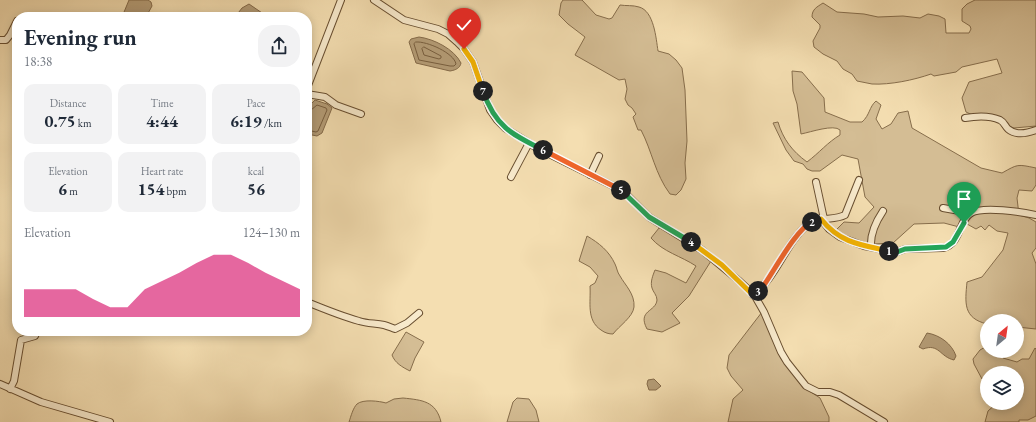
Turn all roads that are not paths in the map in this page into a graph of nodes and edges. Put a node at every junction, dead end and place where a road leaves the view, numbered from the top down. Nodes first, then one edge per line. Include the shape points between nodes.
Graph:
1 (341, 0) edge
2 (374, 0) edge
3 (12, 31) edge
4 (0, 40) edge
5 (312, 75) edge
6 (312, 95) edge
7 (361, 114) dead end
8 (965, 118) dead end
9 (1036, 130) edge
10 (529, 143) junction
11 (599, 156) dead end
12 (590, 175) junction
13 (511, 177) dead end
14 (859, 180) dead end
15 (816, 182) dead end
16 (942, 208) dead end
17 (883, 211) dead end
18 (971, 213) junction
19 (1036, 215) edge
20 (823, 219) junction
21 (871, 247) junction
22 (753, 295) junction
23 (312, 304) edge
24 (419, 313) dead end
25 (35, 336) edge
26 (0, 384) edge
27 (10, 389) junction
28 (110, 422) edge
29 (884, 422) edge

1 - 5 street
2 - 10 street via 404,20 438,29 457,42 473,62 490,110 497,120
3 - 4 street via 6,40
6 - 7 street via 325,97 336,105
8 - 9 street via 996,118 1016,132
10 - 12 street
10 - 13 street
11 - 12 street
12 - 22 street via 623,191 649,217 702,250
14 - 20 street via 845,215
15 - 20 street
16 - 18 street
17 - 21 street via 874,227
18 - 19 street via 991,210
18 - 21 street via 953,242 946,247 905,249 897,252
20 - 21 street via 829,229 840,237
20 - 22 street via 810,223 803,229 762,288
22 - 29 street via 764,312 781,352 806,386 818,392 839,395
23 - 24 street via 358,321 396,329
25 - 27 street via 21,340 14,381
26 - 27 street
27 - 28 street via 41,402

